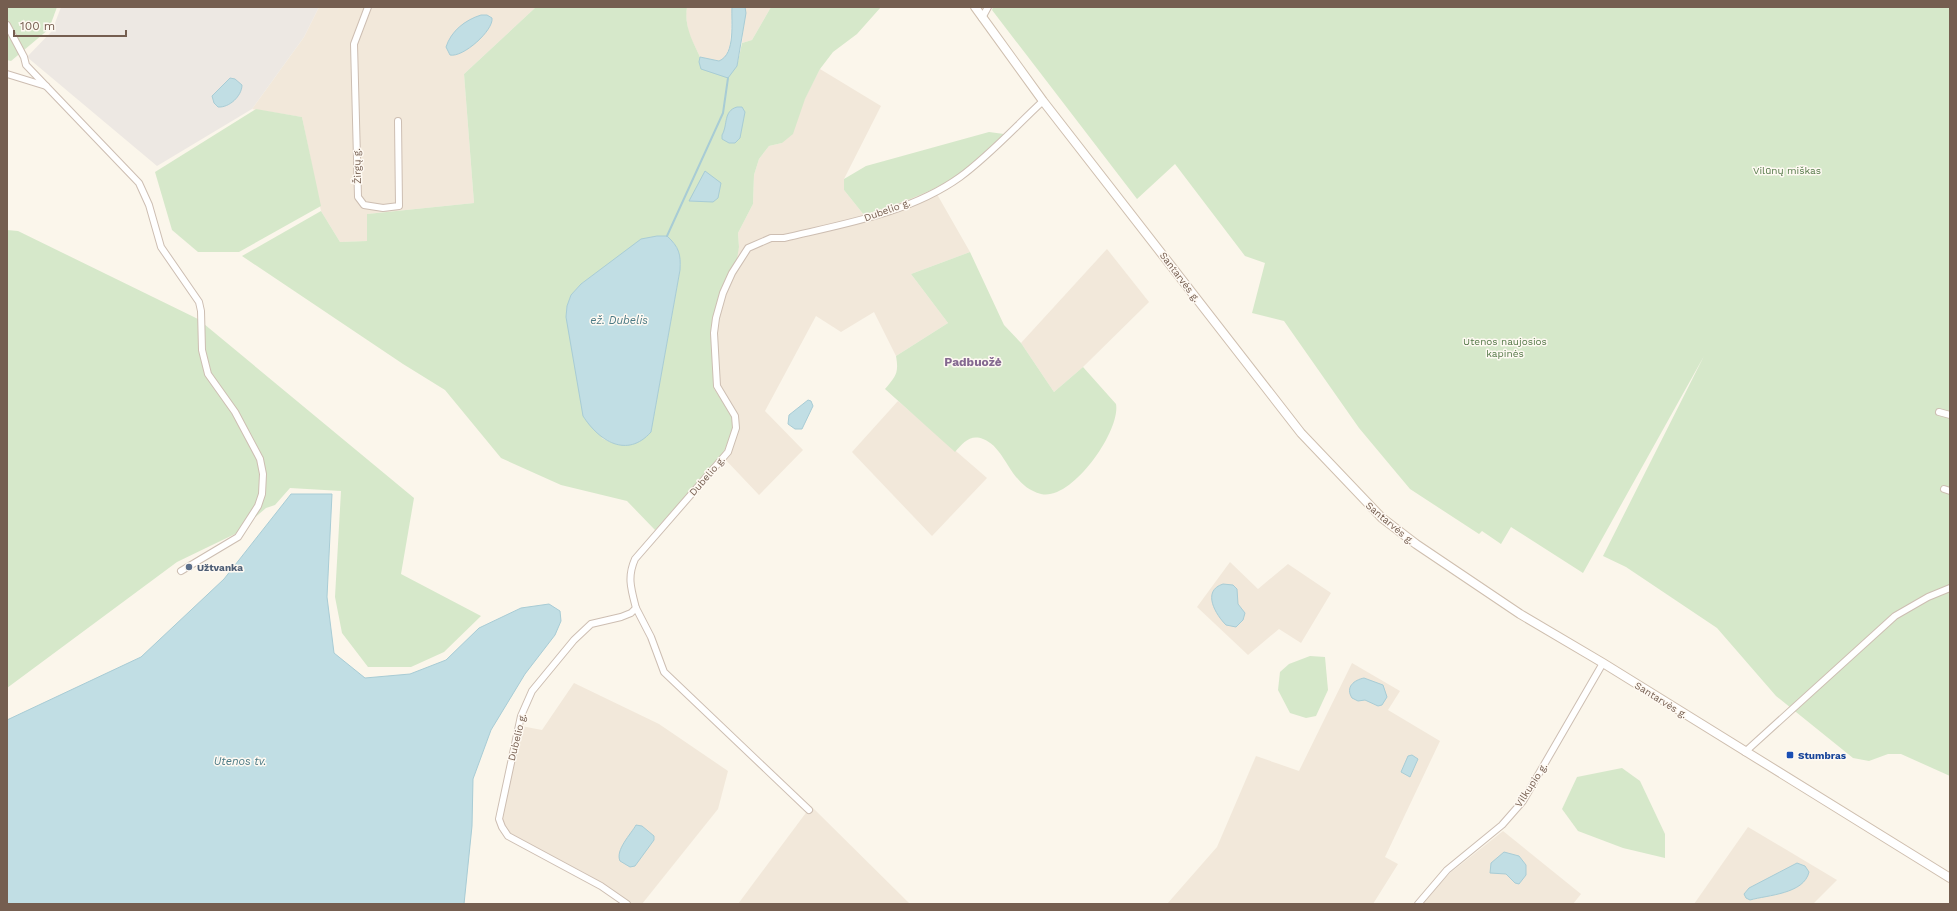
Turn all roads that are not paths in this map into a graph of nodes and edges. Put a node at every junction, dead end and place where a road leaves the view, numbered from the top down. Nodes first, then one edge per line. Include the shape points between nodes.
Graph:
1 (368, 7) edge
2 (975, 7) edge
3 (988, 7) edge
4 (982, 18) junction
5 (7, 25) edge
6 (7, 74) edge
7 (46, 86) junction
8 (1043, 101) junction
9 (398, 121) dead end
10 (1939, 412) dead end
11 (1950, 415) edge
12 (181, 571) dead end
13 (1950, 588) edge
14 (636, 608) junction
15 (1603, 663) junction
16 (1745, 752) junction
17 (809, 810) dead end
18 (1950, 878) edge
19 (627, 904) edge
20 (1418, 904) edge

1 - 9 street, Žirgų g. via 354,44 358,197 364,205 383,208 399,206
2 - 4 main road, Santarvės g.
3 - 4 street
4 - 8 main road, Santarvės g.
5 - 7 street via 26,65
6 - 7 street
7 - 12 street via 139,183 162,247 199,302 202,350 208,374 235,412 260,459 263,474 262,494 258,506 238,537
8 - 14 street, Dubelio g. via 972,167 942,188 910,203 860,220 784,238 771,238 748,248 723,294 714,333 717,386 736,416 736,428 728,452 635,559 630,570 629,582
8 - 15 main road, Santarvės g. via 1301,433 1365,501 1399,532 1467,579
10 - 11 street
13 - 16 street via 1895,616
14 - 17 street via 651,637 664,672
14 - 19 street, Dubelio g. via 620,617 591,624 574,640 532,691 521,716 499,819 508,836 601,886
15 - 16 main road, Santarvės g.
15 - 20 street, Vilkupio g. via 1523,801 1502,825 1447,870
16 - 18 main road, Santarvės g.

